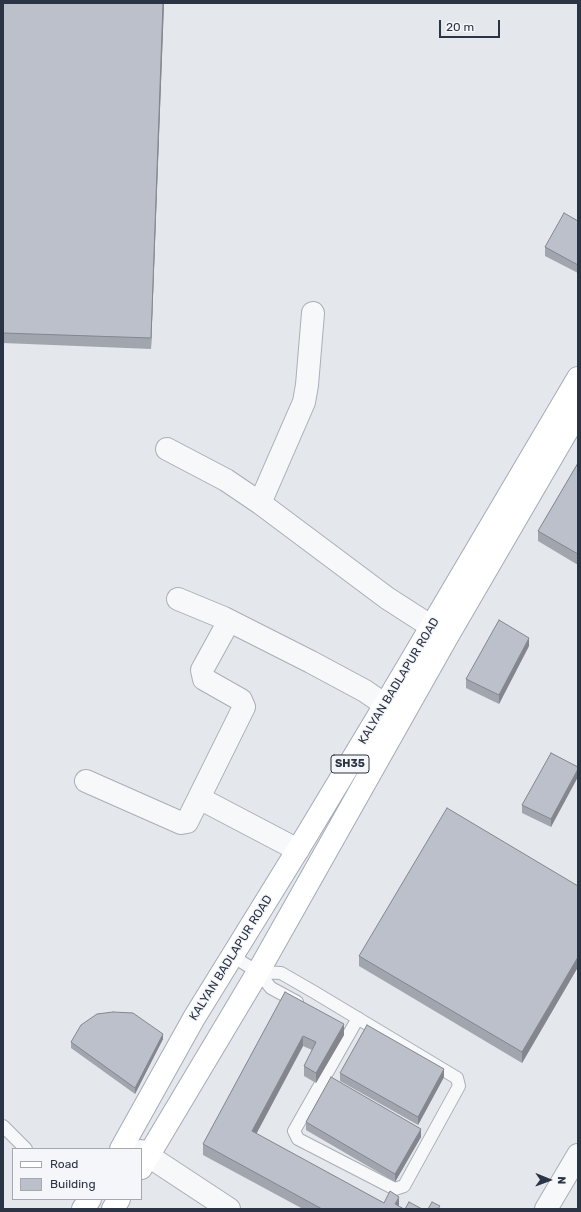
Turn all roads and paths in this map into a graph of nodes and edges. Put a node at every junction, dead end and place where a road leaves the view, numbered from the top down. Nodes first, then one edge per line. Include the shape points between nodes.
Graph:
1 (313, 313) dead end
2 (578, 378) edge
3 (578, 412) edge
4 (167, 449) dead end
5 (260, 503) junction
6 (178, 599) dead end
7 (230, 621) junction
8 (432, 627) junction
9 (393, 711) junction
10 (86, 781) dead end
11 (199, 798) junction
12 (298, 850) junction
13 (232, 956) junction
14 (258, 972) junction
15 (305, 1007) edge
16 (358, 1018) junction
17 (337, 1025) edge
18 (350, 1032) junction
19 (177, 1048) junction
20 (203, 1064) junction
21 (3, 1126) edge
22 (25, 1148) edge
23 (138, 1148) edge
24 (139, 1148) edge
25 (578, 1155) edge
26 (142, 1156) edge
27 (119, 1200) edge
28 (113, 1209) edge
29 (228, 1209) edge
30 (546, 1209) edge

1 - 5 street via 304,402
2 - 8 main road, KALYAN BADLAPUR ROAD / SH35
3 - 9 main road, KALYAN BADLAPUR ROAD / SH35
4 - 5 street via 226,480
5 - 8 street via 387,598
6 - 7 street
7 - 9 street via 358,687
7 - 11 street via 202,670 204,679 241,700 244,707
8 - 9 main road, KALYAN BADLAPUR ROAD / SH35
9 - 12 main road, KALYAN BADLAPUR ROAD / SH35
9 - 14 main road, KALYAN BADLAPUR ROAD / SH35
10 - 11 street via 181,823 188,822
11 - 12 street
12 - 13 main road, KALYAN BADLAPUR ROAD / SH35
13 - 14 lane
13 - 19 main road, KALYAN BADLAPUR ROAD / SH35
14 - 15 lane via 271,988
14 - 16 lane via 281,973
14 - 20 main road, KALYAN BADLAPUR ROAD / SH35
16 - 18 lane
16 - 18 lane via 457,1078 459,1086 404,1186 395,1189 298,1139 294,1131
17 - 18 lane
19 - 20 main road
19 - 23 main road, KALYAN BADLAPUR ROAD / SH35
20 - 24 main road, KALYAN BADLAPUR ROAD / SH35
21 - 22 lane
25 - 30 street
26 - 29 street
27 - 28 main road

